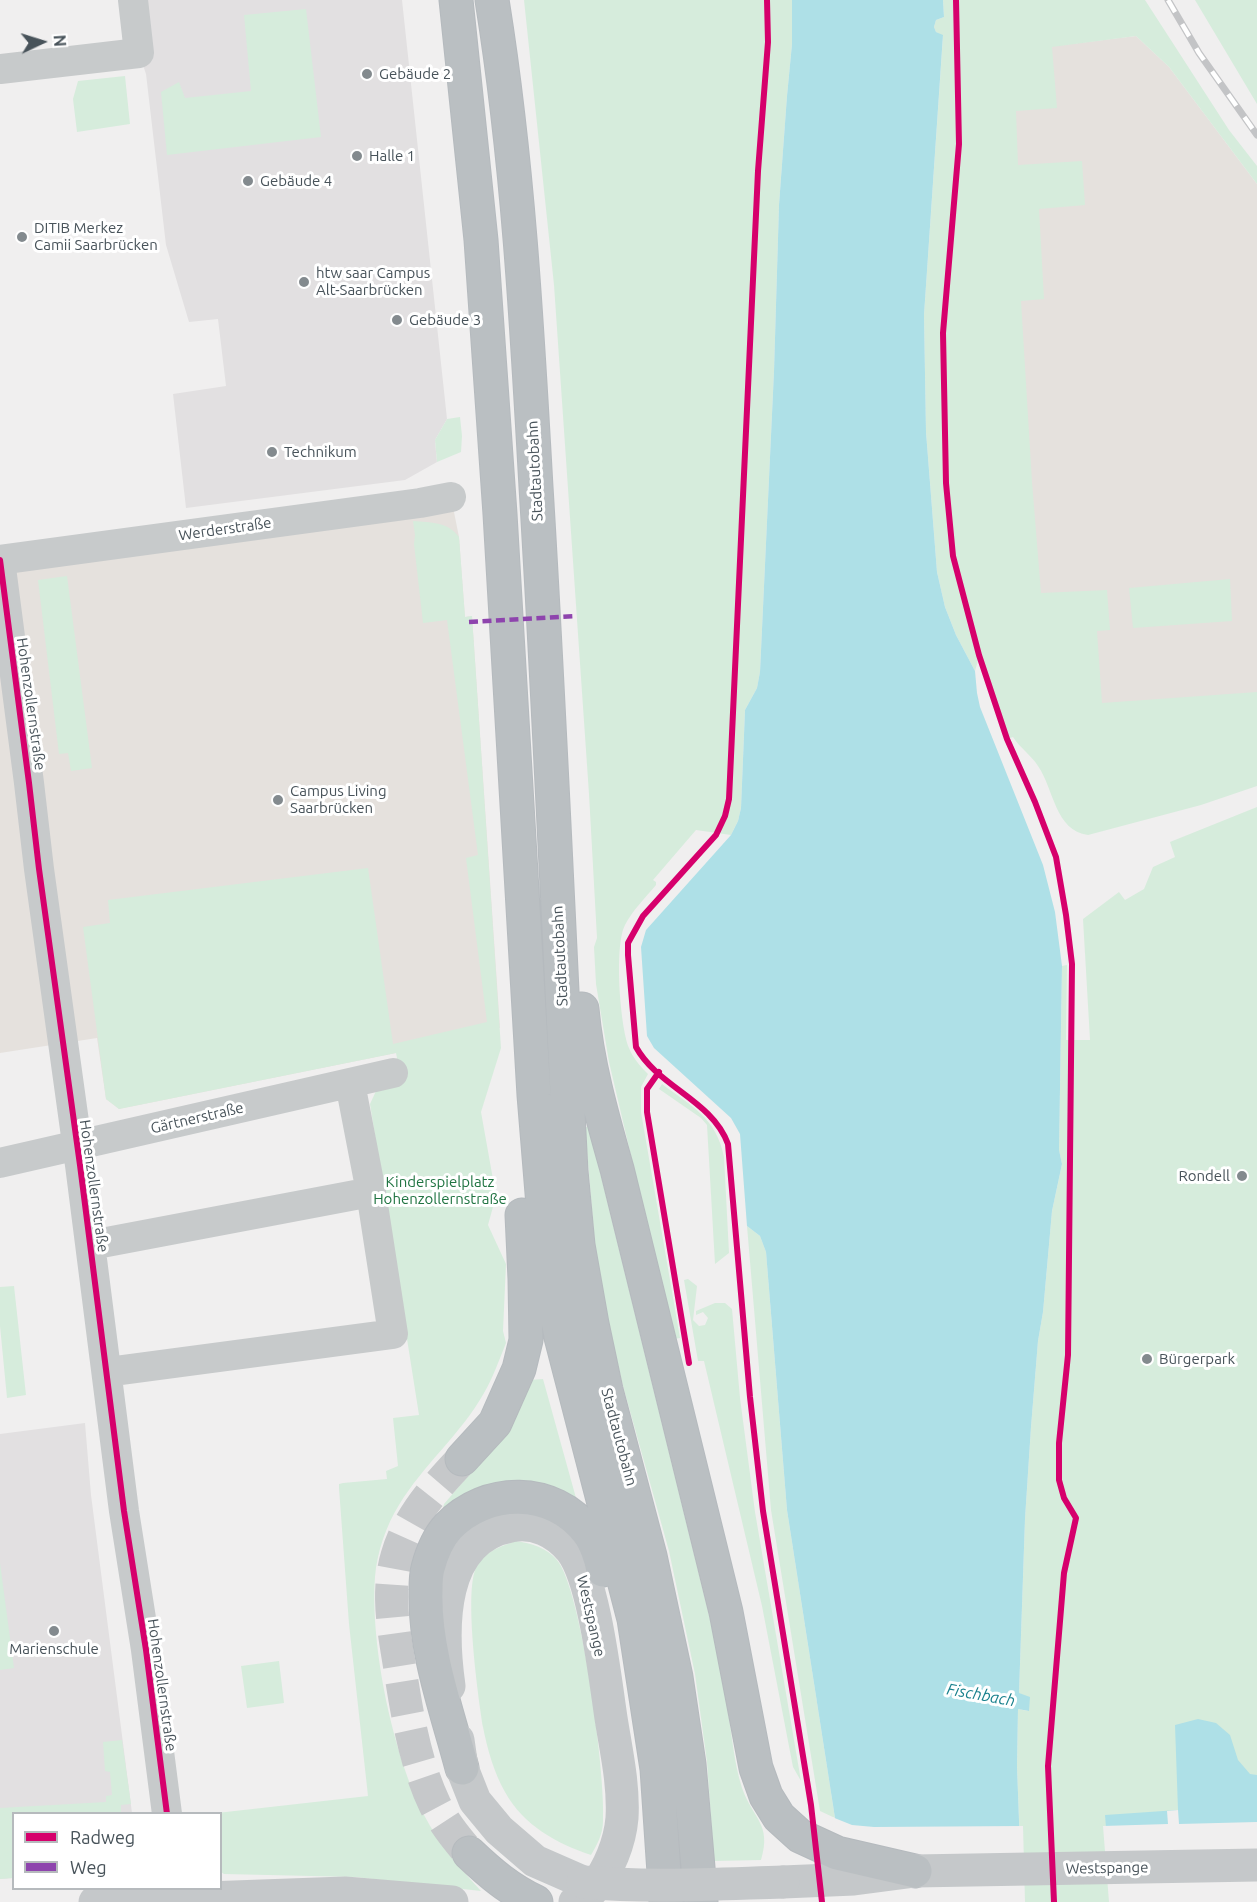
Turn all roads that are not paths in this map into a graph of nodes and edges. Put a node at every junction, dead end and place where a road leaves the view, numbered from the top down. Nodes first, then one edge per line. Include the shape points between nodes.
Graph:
1 (133, 0) edge
2 (456, 0) edge
3 (495, 7) edge
4 (0, 69) edge
5 (451, 497) dead end
6 (0, 560) edge
7 (554, 823) junction
8 (393, 1073) dead end
9 (350, 1083) junction
10 (534, 1095) junction
11 (76, 1146) junction
12 (0, 1163) edge
13 (371, 1192) junction
14 (91, 1245) junction
15 (107, 1372) junction
16 (462, 1459) tunnel mouth
17 (436, 1609) junction
18 (462, 1768) joint
19 (167, 1812) edge
20 (469, 1854) tunnel mouth
21 (1257, 1865) edge
22 (915, 1871) junction
23 (665, 1895) edge
24 (178, 1896) edge
25 (95, 1902) edge
26 (452, 1902) edge
27 (536, 1902) edge
28 (575, 1902) edge
29 (701, 1902) edge

1 - 4 street via 139,53
2 - 10 highway via 484,284
3 - 7 highway, Stadtautobahn via 528,345
5 - 6 street, Werderstraße
6 - 11 street, Hohenzollernstraße
7 - 22 highway via 575,940 585,1036 601,1115 726,1612 756,1768 779,1817 800,1836 837,1853
7 - 29 highway, Stadtautobahn via 578,1245 606,1390 651,1556 676,1677 689,1764
8 - 9 street, Gärtnerstraße
9 - 11 street, Gärtnerstraße
9 - 13 street
10 - 16 highway via 523,1140 520,1183 526,1340 519,1369 495,1423
10 - 23 highway via 547,1254 561,1337 634,1619 657,1769
11 - 12 street, Gärtnerstraße
11 - 14 street, Hohenzollernstraße
13 - 14 street, Hohenzollernstraße
13 - 15 street via 393,1334
14 - 15 street, Hohenzollernstraße
15 - 19 street, Hohenzollernstraße
17 - 18 highway via 435,1666
17 - 23 highway via 427,1570 436,1546 447,1528 477,1505 517,1497 539,1500 556,1505 589,1532 602,1563 616,1622 632,1714 644,1822
17 - 28 main road, Westspange via 467,1551 483,1535 500,1528 529,1525 546,1530 573,1553 593,1609 620,1774 622,1817 605,1872 592,1890
18 - 22 main road, Westspange, bridge via 476,1801 499,1830 535,1861 583,1882 680,1886 854,1879
20 - 27 highway via 500,1881
21 - 22 main road, Westspange
24 - 25 main road
24 - 26 main road via 345,1893

